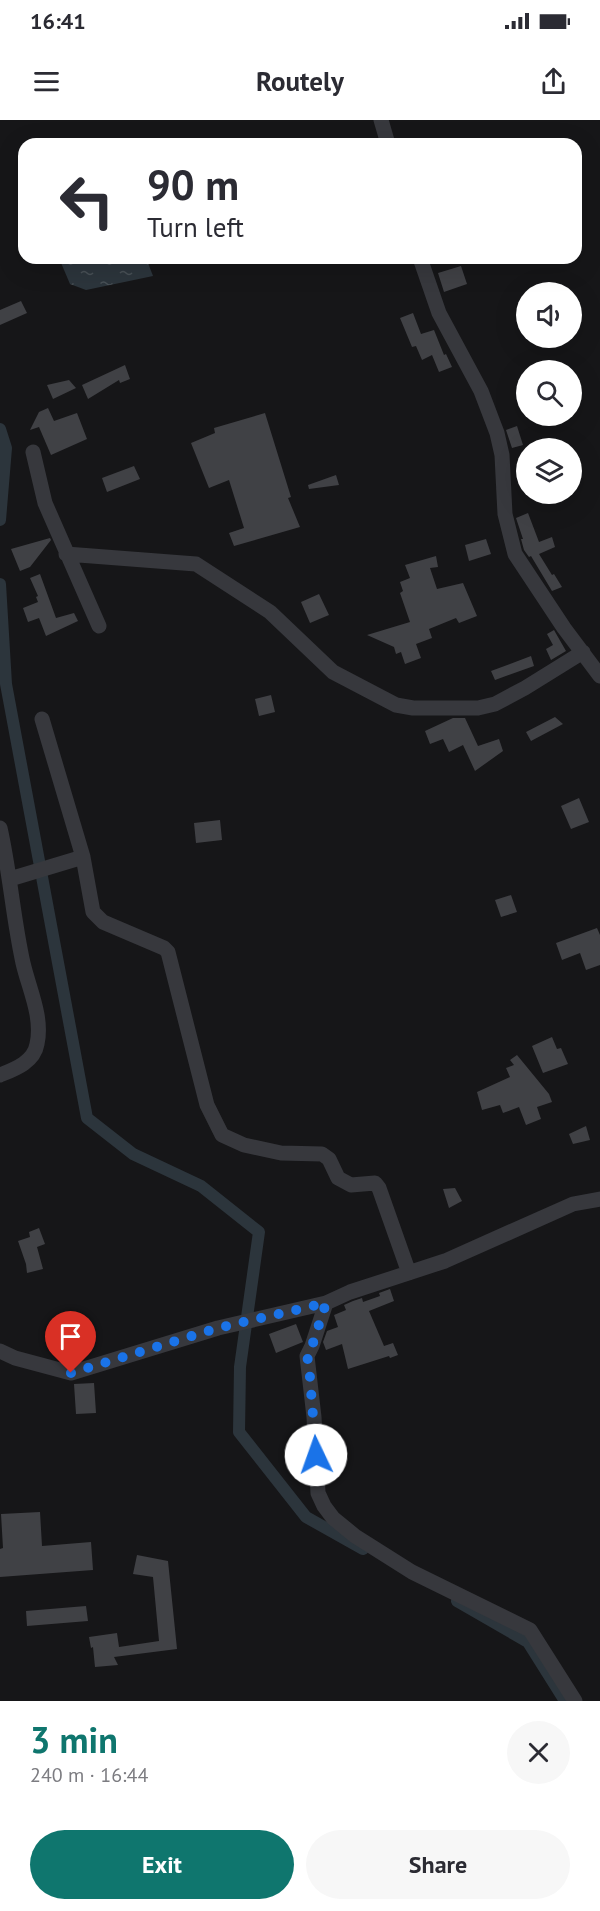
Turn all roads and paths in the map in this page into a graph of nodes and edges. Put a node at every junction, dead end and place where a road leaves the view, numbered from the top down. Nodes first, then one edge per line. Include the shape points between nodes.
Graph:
1 (381, 120) edge
2 (386, 138) edge
3 (422, 264) edge
4 (33, 452) dead end
5 (66, 554) junction
6 (99, 626) dead end
7 (583, 652) junction
8 (600, 676) edge
9 (42, 718) dead end
10 (0, 828) edge
11 (83, 858) junction
12 (18, 877) junction
13 (0, 1075) edge
14 (600, 1199) edge
15 (409, 1273) junction
16 (326, 1303) junction
17 (0, 1351) edge
18 (576, 1701) edge

1 - 2 street
3 - 7 street via 440,313 481,391 497,433 505,514 515,554
4 - 5 street via 45,502
5 - 6 street
5 - 7 street via 196,564 270,612 333,672 396,705 478,708 495,704
7 - 8 street
9 - 11 street
10 - 12 street
11 - 12 street
11 - 15 street via 93,912 104,922 168,952 207,1105 222,1135 244,1145 281,1153 322,1154 329,1159 338,1178 351,1185 375,1183
12 - 13 street via 24,965 37,1014 37,1044 24,1064
14 - 15 street via 573,1204
15 - 16 street
16 - 17 street via 218,1328 71,1373
16 - 18 street via 307,1356 318,1493 324,1506 355,1536 412,1572 530,1630

